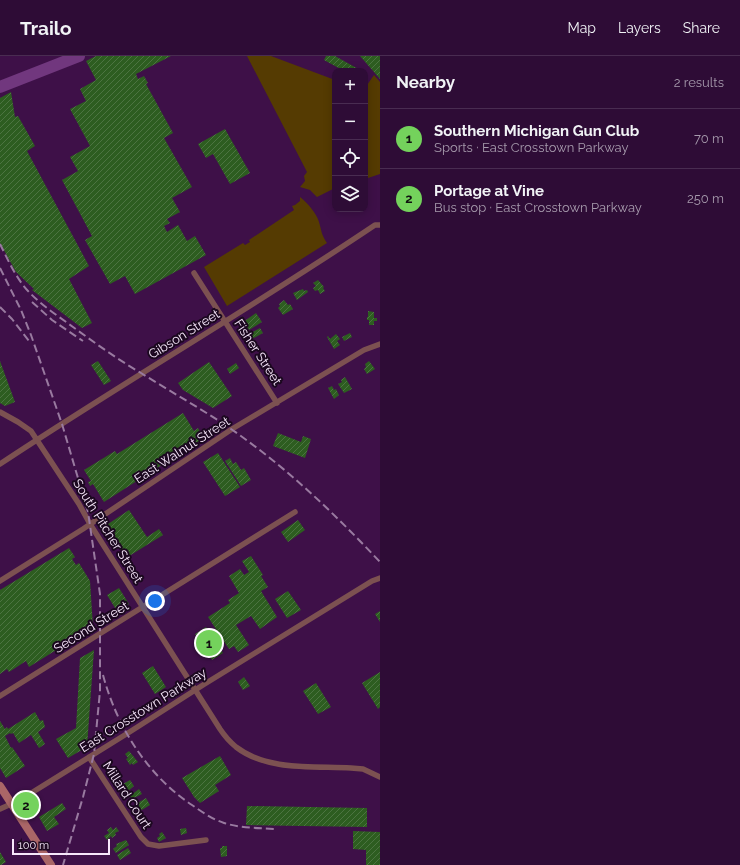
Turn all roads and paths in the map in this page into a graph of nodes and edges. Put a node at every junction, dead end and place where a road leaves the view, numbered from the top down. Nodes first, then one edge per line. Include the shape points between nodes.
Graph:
1 (380, 225) edge
2 (194, 273) dead end
3 (225, 322) junction
4 (380, 344) edge
5 (278, 403) junction
6 (0, 412) edge
7 (37, 439) junction
8 (0, 464) edge
9 (295, 512) dead end
10 (90, 524) junction
11 (380, 578) edge
12 (0, 581) edge
13 (143, 608) junction
14 (195, 690) junction
15 (0, 696) edge
16 (89, 757) junction
17 (380, 777) edge
18 (0, 786) edge
19 (12, 804) junction
20 (0, 809) edge
21 (206, 840) dead end
22 (51, 865) edge

1 - 3 street, Gibson Street via 375,225
2 - 3 street, Fisher Street
3 - 5 street, Fisher Street
3 - 7 street, Gibson Street
4 - 5 street, East Walnut Street via 364,350
5 - 10 street, East Walnut Street via 232,430
6 - 7 street, South Pitcher Street via 28,428
7 - 8 street, Gibson Street
7 - 10 street, South Pitcher Street
9 - 13 street, Second Street
10 - 12 street, East Walnut Street
10 - 13 street, South Pitcher Street
11 - 14 street, East Crosstown Parkway
13 - 14 street, South Pitcher Street
13 - 15 street, Second Street
14 - 16 street, East Crosstown Parkway
14 - 17 street, South Pitcher Street via 220,730 236,747 251,756 277,765 351,768
16 - 19 street, East Crosstown Parkway
16 - 21 street, Millard Court via 148,844 159,846
18 - 19 main road
19 - 20 street, East Crosstown Parkway
19 - 22 main road

